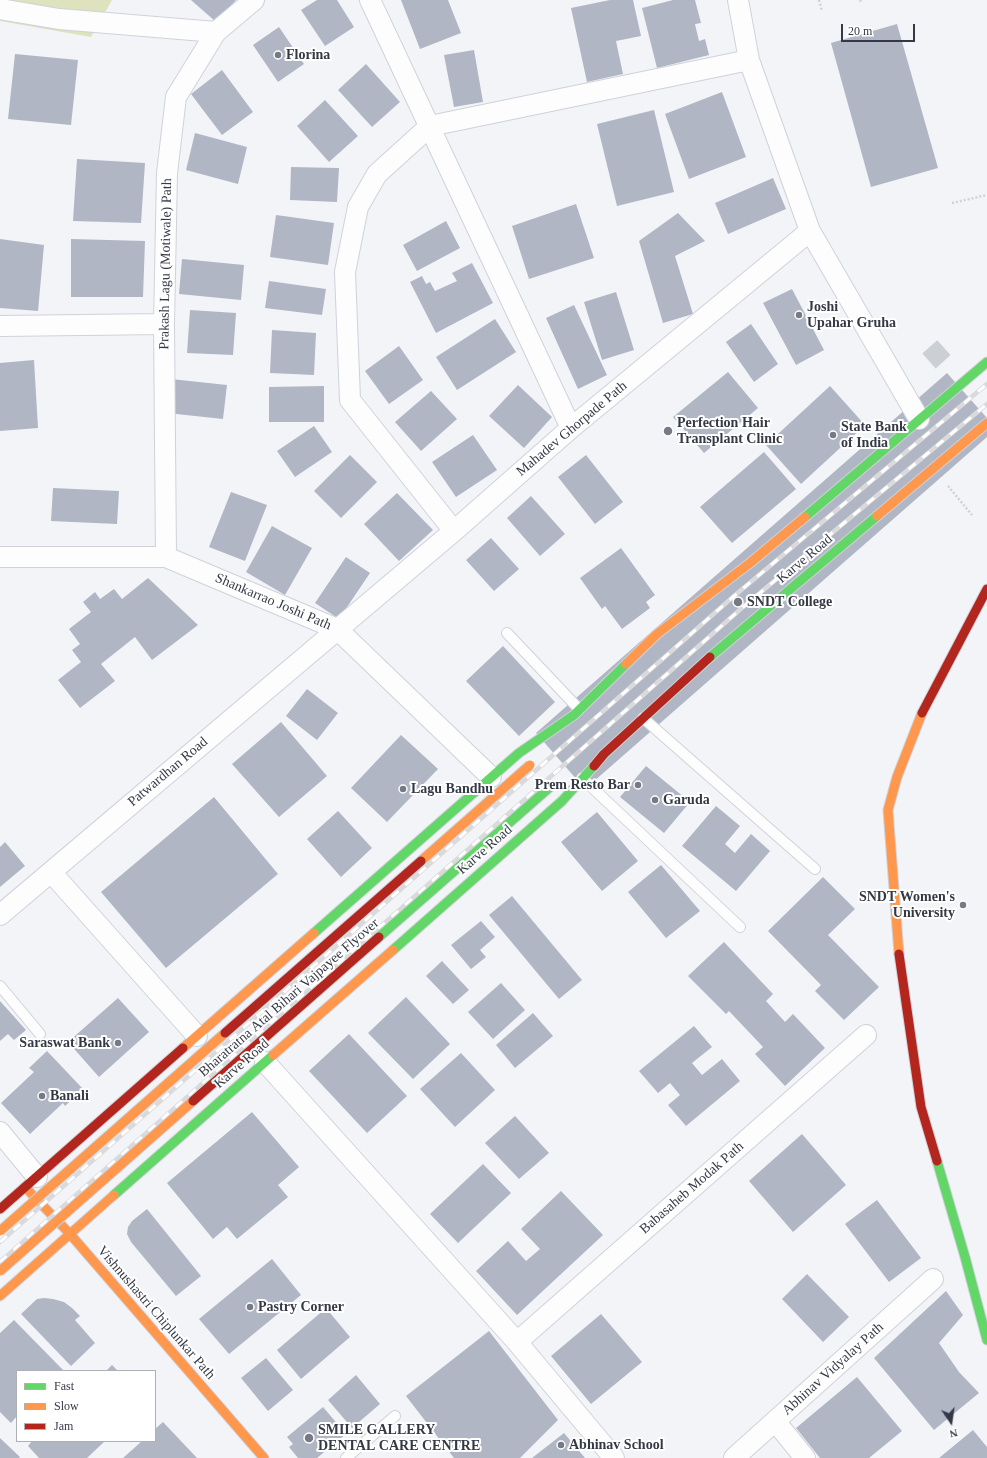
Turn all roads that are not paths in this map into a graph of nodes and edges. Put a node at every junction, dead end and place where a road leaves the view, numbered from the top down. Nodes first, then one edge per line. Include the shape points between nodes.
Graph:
1 (254, 0) edge
2 (370, 0) edge
3 (738, 0) edge
4 (0, 9) edge
5 (216, 32) junction
6 (749, 60) junction
7 (430, 126) junction
8 (810, 231) junction
9 (164, 324) junction
10 (0, 326) edge
11 (987, 362) edge
12 (919, 419) junction
13 (987, 423) edge
14 (571, 428) junction
15 (454, 531) junction
16 (0, 557) edge
17 (166, 557) junction
18 (987, 589) edge
19 (336, 629) junction
20 (507, 633) dead end
21 (576, 712) junction
22 (643, 718) junction
23 (549, 743) dead end
24 (532, 762) dead end
25 (580, 774) junction
26 (491, 777) junction
27 (553, 785) dead end
28 (815, 869) dead end
29 (51, 872) junction
30 (0, 915) edge
31 (740, 927) dead end
32 (0, 986) edge
33 (40, 1034) dead end
34 (866, 1035) dead end
35 (197, 1036) junction
36 (265, 1062) junction
37 (0, 1132) edge
38 (31, 1182) junction
39 (0, 1209) edge
40 (0, 1231) edge
41 (70, 1234) junction
42 (0, 1271) edge
43 (933, 1279) dead end
44 (0, 1296) edge
45 (987, 1340) edge
46 (517, 1342) junction
47 (395, 1416) dead end
48 (775, 1421) junction
49 (264, 1458) edge
50 (346, 1458) edge
51 (614, 1458) edge
52 (734, 1458) edge
53 (805, 1458) edge

1 - 5 street, Prakash Lagu (Motiwale) Path
2 - 7 street
3 - 6 street
4 - 5 street via 59,19
5 - 9 street, Prakash Lagu (Motiwale) Path via 176,97 167,173
6 - 7 street
6 - 8 street
7 - 14 street
7 - 15 street via 377,174 358,207 345,272 350,400
8 - 12 street
8 - 14 street, Mahadev Ghorpade Path
9 - 10 street
9 - 17 street, Prakash Lagu (Motiwale) Path
11 - 12 main road
12 - 21 main road via 750,563 658,634
13 - 22 main road, Karve Road via 695,670
14 - 15 street, Mahadev Ghorpade Path
15 - 19 street, Mahadev Ghorpade Path
16 - 17 street, Shankarrao Joshi Path
17 - 19 street, Shankarrao Joshi Path
18 - 45 main road via 923,709 897,777 888,810 899,954 921,1107
19 - 26 street, Shankarrao Joshi Path
19 - 29 street, Patwardhan Road
20 - 21 lane
21 - 23 main road
21 - 26 main road via 519,753
22 - 25 main road, Karve Road
22 - 28 lane
24 - 40 main road, Bharatratna Atal Bihari Vajpayee Flyover, bridge
25 - 31 lane
25 - 36 main road, Karve Road via 562,801
26 - 35 main road
27 - 42 main road, Bharatratna Atal Bihari Vajpayee Flyover, bridge
29 - 30 street, Patwardhan Road
29 - 35 street
32 - 33 lane
34 - 46 street, Babasaheb Modak Path
35 - 38 main road
36 - 41 main road, Karve Road
36 - 46 street
37 - 38 street
38 - 39 main road
38 - 41 main road, Vishnushastri Chiplunkar Path
41 - 44 main road, Karve Road
41 - 49 main road, Vishnushastri Chiplunkar Path
43 - 48 street, Abhinav Vidyalay Path
46 - 51 street
47 - 50 lane
48 - 52 street, Abhinav Vidyalay Path
48 - 53 street

